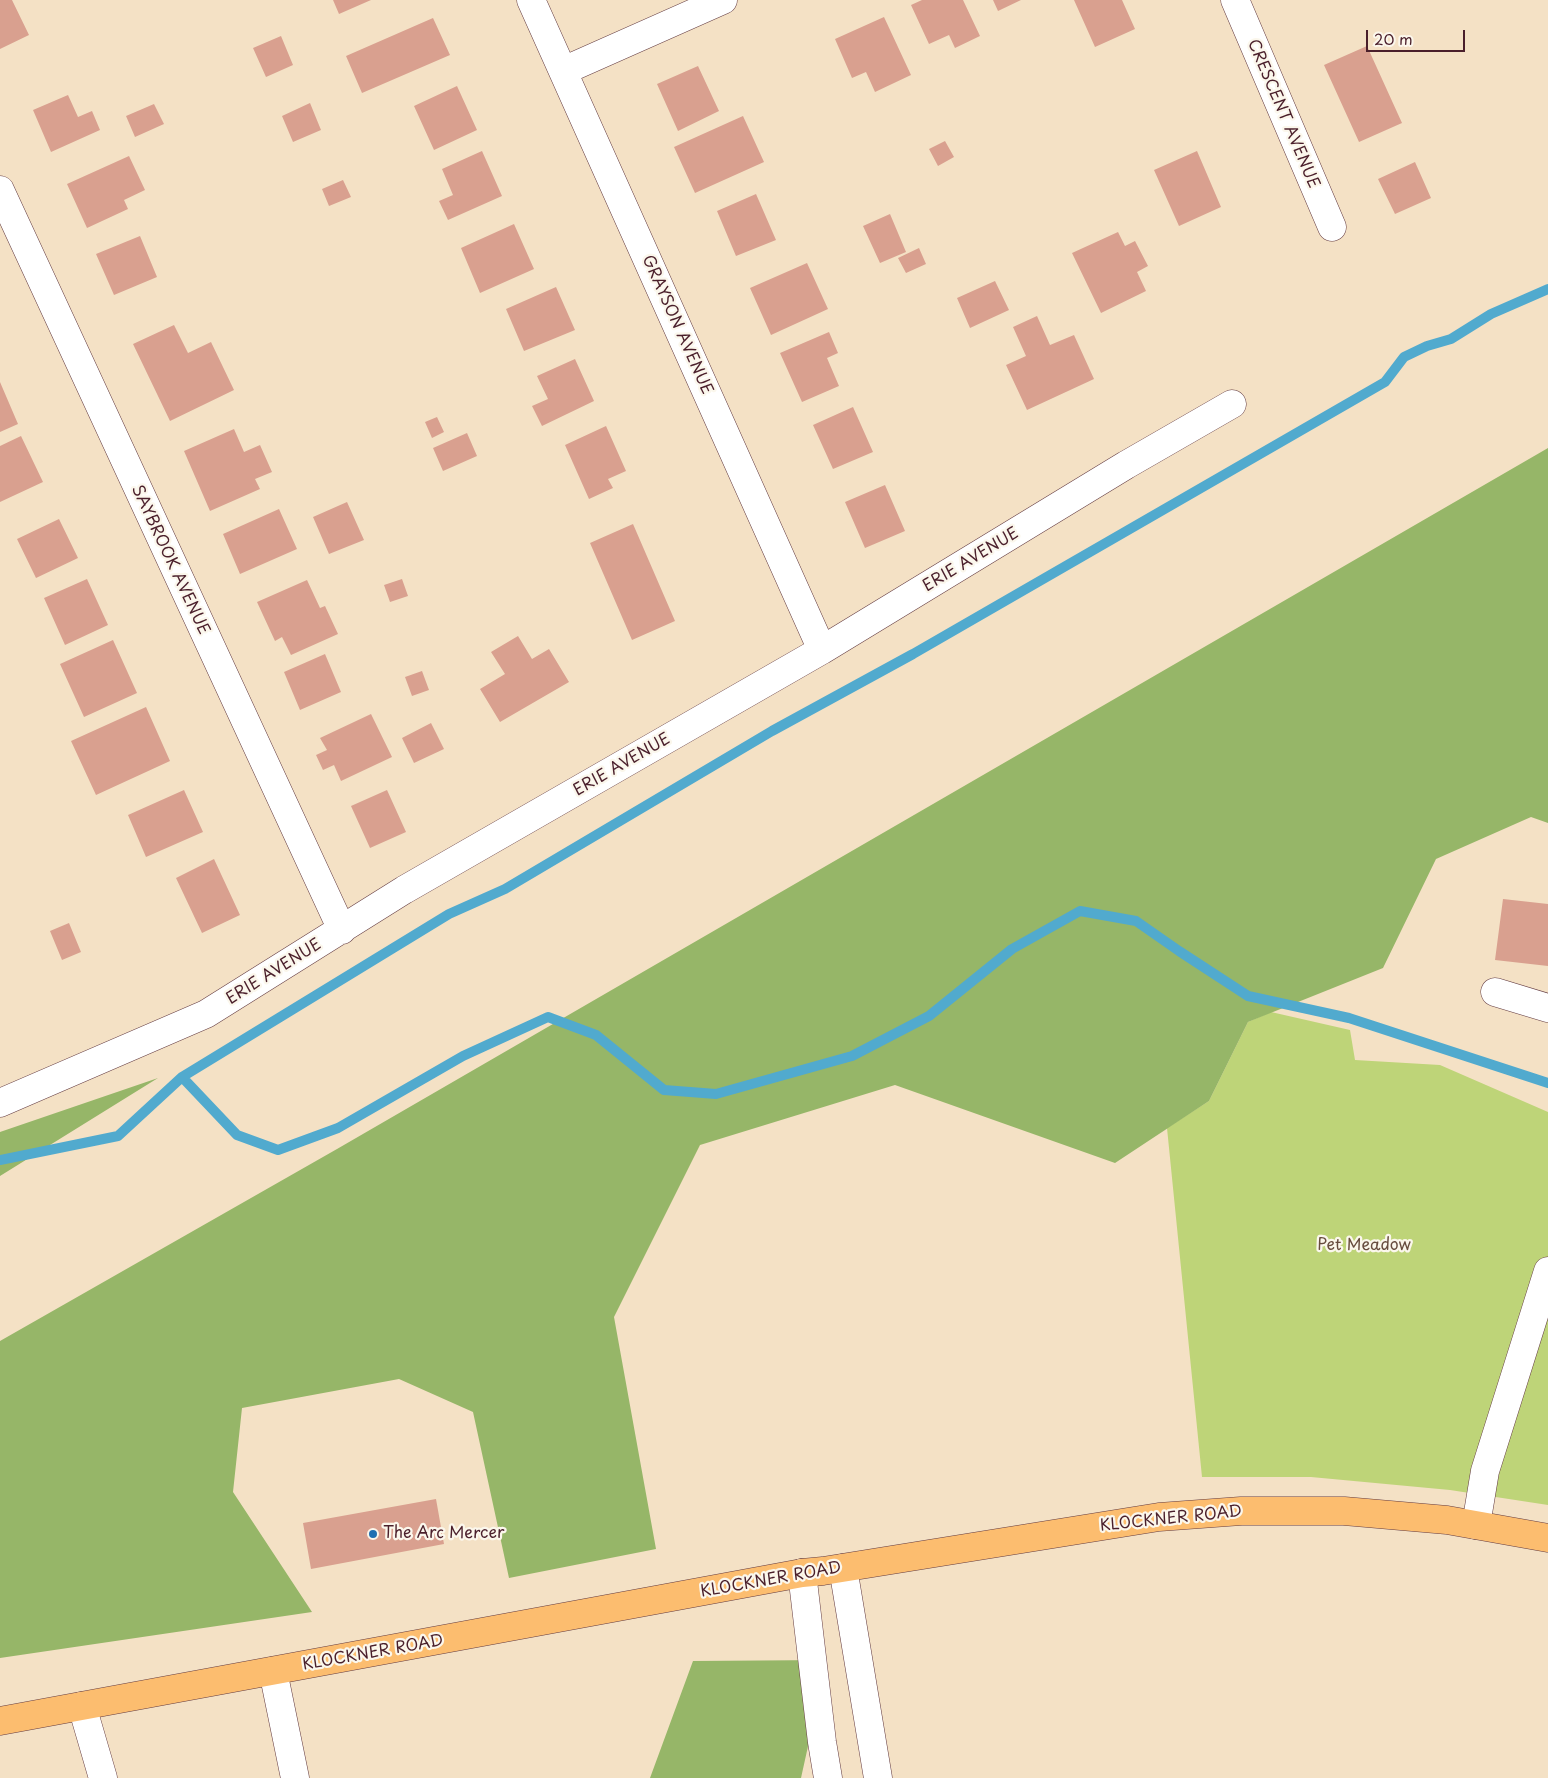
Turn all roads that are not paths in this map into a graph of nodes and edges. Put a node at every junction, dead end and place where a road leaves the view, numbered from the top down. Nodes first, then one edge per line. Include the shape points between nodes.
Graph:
1 (531, 0) edge
2 (722, 0) edge
3 (1234, 0) edge
4 (563, 72) junction
5 (0, 190) edge
6 (1332, 227) dead end
7 (1232, 404) dead end
8 (822, 650) junction
9 (342, 930) junction
10 (1495, 992) dead end
11 (1548, 1008) edge
12 (0, 1103) edge
13 (1548, 1271) edge
14 (1476, 1525) junction
15 (1548, 1538) edge
16 (843, 1568) junction
17 (802, 1573) junction
18 (272, 1671) junction
19 (82, 1706) junction
20 (0, 1721) edge
21 (103, 1778) edge
22 (295, 1778) edge
23 (828, 1778) edge
24 (878, 1778) edge

1 - 4 street, GRAYSON AVENUE
2 - 4 street
3 - 6 street, CRESCENT AVENUE
4 - 8 street, GRAYSON AVENUE
5 - 9 street, SAYBROOK AVENUE
7 - 8 street, ERIE AVENUE
8 - 9 street, ERIE AVENUE via 404,890
9 - 12 street, ERIE AVENUE via 206,1014
10 - 11 street
13 - 14 street via 1485,1471
14 - 15 main road, KLOCKNER ROAD
14 - 16 main road, KLOCKNER ROAD via 1344,1511 1221,1512 1118,1522
16 - 17 main road, KLOCKNER ROAD
16 - 24 street
17 - 18 main road, KLOCKNER ROAD
17 - 23 street
18 - 19 main road, KLOCKNER ROAD
18 - 22 street
19 - 20 main road, KLOCKNER ROAD
19 - 21 street

